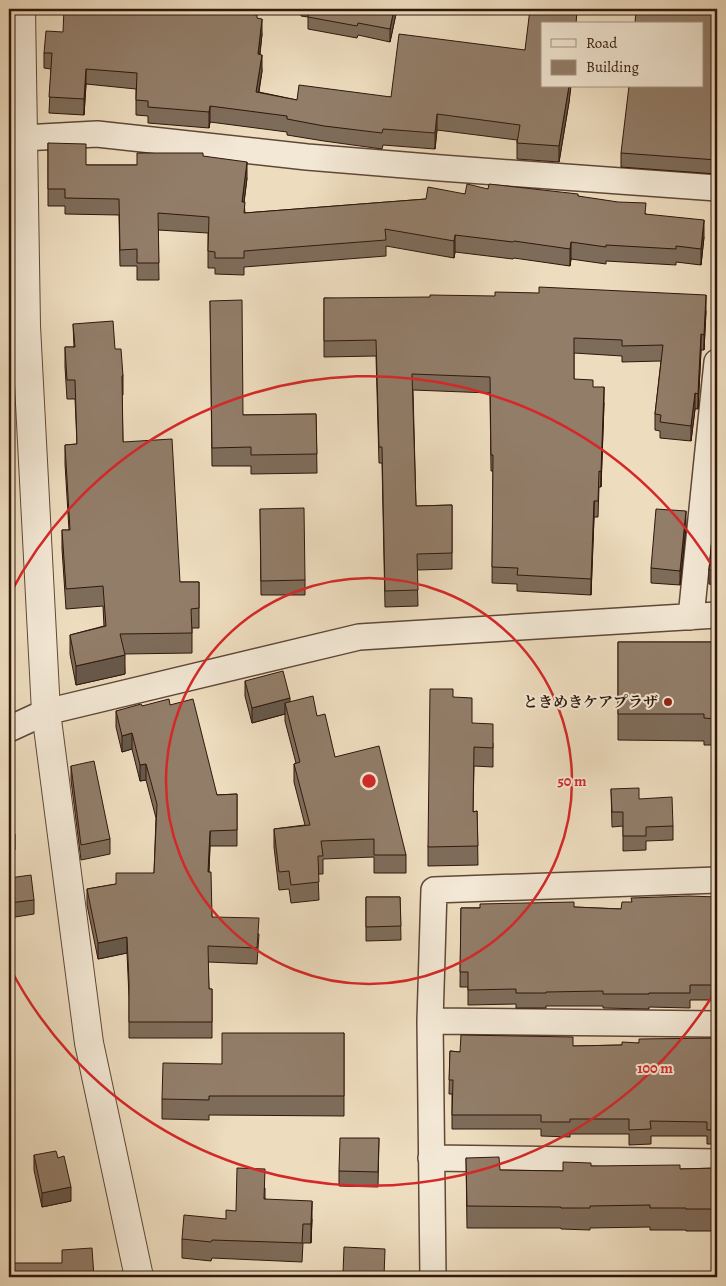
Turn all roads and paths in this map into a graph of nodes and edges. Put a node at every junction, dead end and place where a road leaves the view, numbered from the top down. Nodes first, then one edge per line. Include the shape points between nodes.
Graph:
1 (21, 9) edge
2 (16, 138) edge
3 (717, 188) edge
4 (717, 362) edge
5 (717, 615) edge
6 (691, 617) junction
7 (46, 712) junction
8 (9, 728) edge
9 (717, 880) edge
10 (430, 1021) junction
11 (717, 1024) edge
12 (431, 1158) junction
13 (717, 1162) edge
14 (139, 1277) edge
15 (433, 1277) edge

1 - 2 street
2 - 3 street via 97,134 326,158
2 - 7 street
4 - 6 street
5 - 6 street
6 - 7 street via 359,637
7 - 8 street
7 - 14 street via 89,1043
9 - 10 street via 434,890
10 - 11 street
10 - 12 street
12 - 13 street
12 - 15 street

